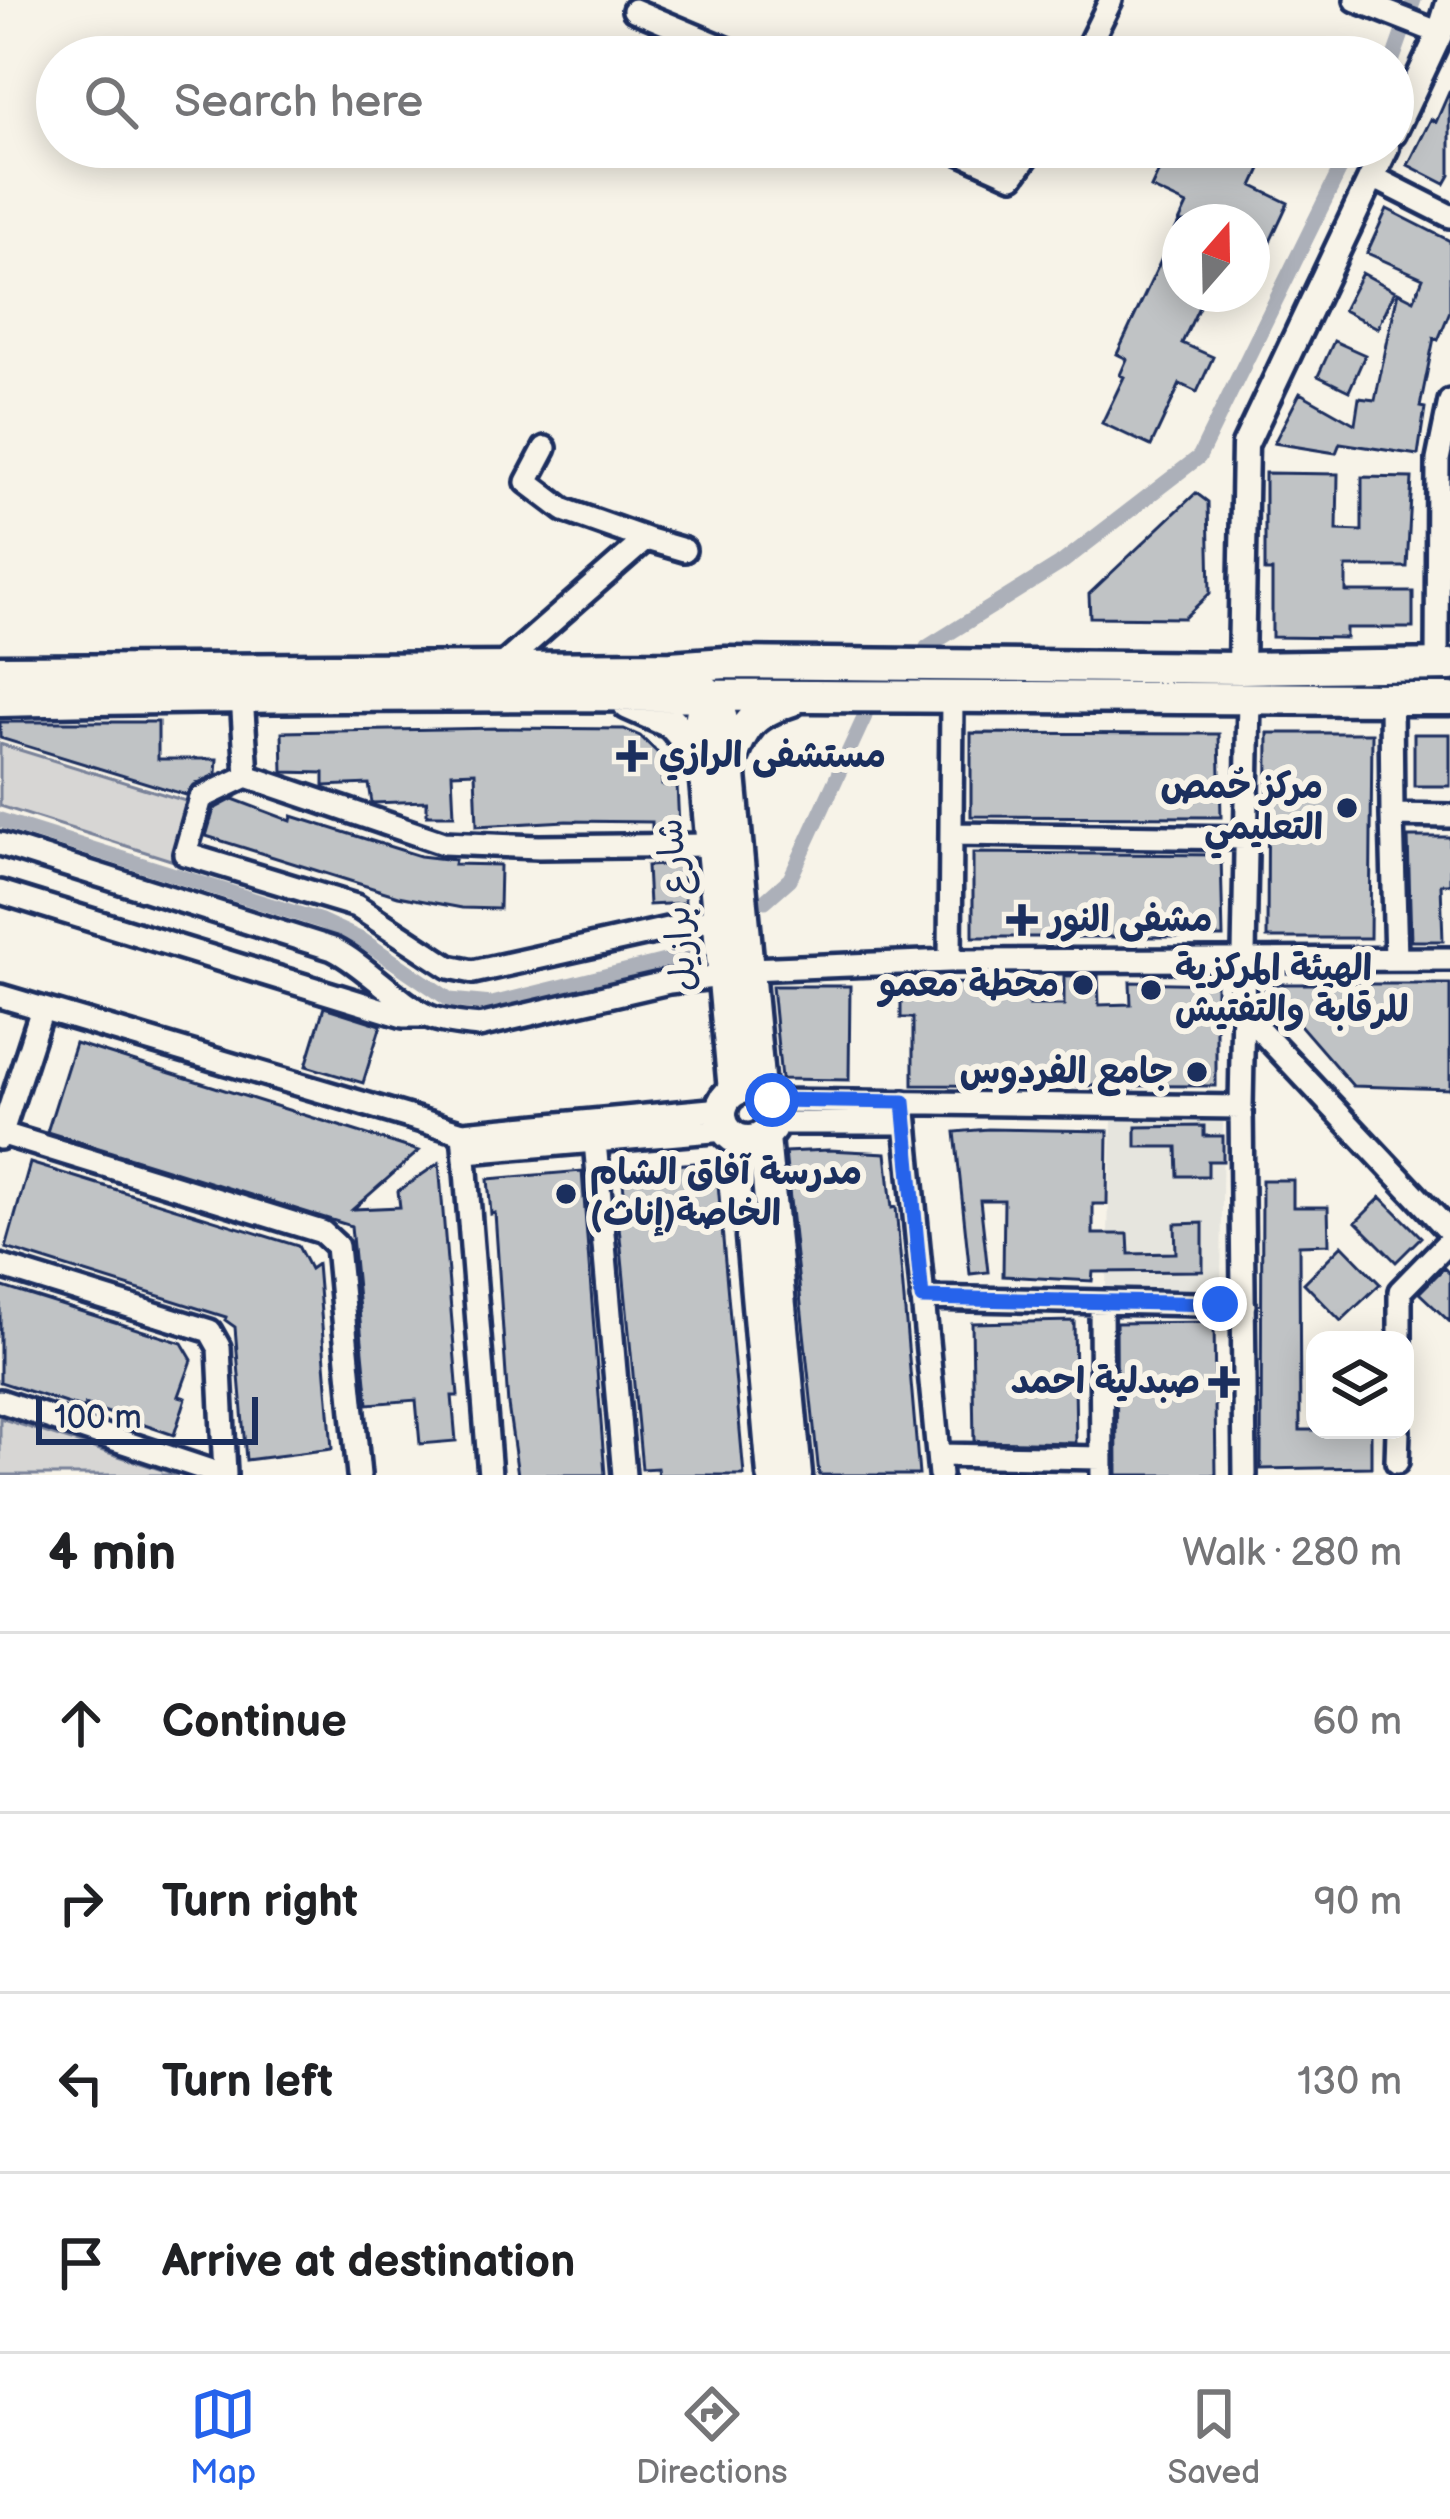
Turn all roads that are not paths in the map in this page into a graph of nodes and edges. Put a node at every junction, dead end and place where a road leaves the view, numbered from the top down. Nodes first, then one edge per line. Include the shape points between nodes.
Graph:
1 (1111, 0) edge
2 (1356, 0) edge
3 (634, 10) dead end
4 (1434, 17) edge
5 (696, 36) edge
6 (1093, 36) edge
7 (1414, 74) edge
8 (995, 168) edge
9 (1022, 168) edge
10 (1376, 168) edge
11 (1372, 177) junction
12 (1450, 216) edge
13 (1450, 401) edge
14 (545, 448) dead end
15 (646, 539) junction
16 (684, 550) dead end
17 (726, 663) junction
18 (1444, 665) edge
19 (671, 667) junction
20 (500, 668) junction
21 (1241, 668) junction
22 (0, 670) edge
23 (808, 694) junction
24 (242, 695) junction
25 (705, 696) junction
26 (952, 696) junction
27 (606, 698) junction
28 (1249, 699) junction
29 (1391, 699) junction
30 (1450, 699) edge
31 (0, 700) edge
32 (716, 761) junction
33 (248, 776) junction
34 (1391, 815) junction
35 (1450, 816) edge
36 (951, 834) junction
37 (1246, 838) junction
38 (0, 844) edge
39 (711, 845) junction
40 (0, 892) edge
41 (718, 918) junction
42 (1396, 959) junction
43 (1450, 959) edge
44 (1244, 960) junction
45 (950, 962) junction
46 (736, 973) junction
47 (0, 995) edge
48 (42, 1009) junction
49 (1245, 1014) junction
50 (428, 1016) junction
51 (1241, 1107) junction
52 (905, 1113) junction
53 (749, 1115) junction
54 (0, 1135) edge
55 (595, 1141) junction
56 (464, 1143) junction
57 (1446, 1224) edge
58 (0, 1266) edge
59 (922, 1298) junction
60 (1101, 1302) junction
61 (1244, 1305) junction
62 (1400, 1331) edge
63 (0, 1401) edge
64 (1398, 1439) edge
65 (1397, 1462) dead end
66 (939, 1465) edge
67 (1102, 1467) edge
68 (224, 1475) edge
69 (359, 1475) edge
70 (490, 1475) edge
71 (624, 1475) edge
72 (773, 1475) edge
73 (796, 1475) edge
74 (1245, 1475) edge

1 - 6 street
2 - 4 street
3 - 5 street
4 - 7 main road
8 - 9 street via 1013,176
10 - 11 main road
11 - 12 street
11 - 21 main road via 1245,445
13 - 18 street via 1438,460
14 - 15 street via 526,482 564,510
15 - 16 street
15 - 20 street
17 - 19 highway
17 - 21 highway
17 - 25 highway
18 - 21 highway
19 - 20 highway
19 - 25 highway
20 - 22 highway
23 - 25 highway
23 - 26 highway
23 - 32 highway via 760,711
24 - 27 highway
24 - 31 highway
24 - 33 street
25 - 27 highway
25 - 32 highway via 721,716
26 - 28 highway
26 - 36 street
27 - 32 highway via 652,711
28 - 29 highway
28 - 37 street
29 - 30 highway
29 - 34 street
32 - 39 highway, شارع برازيل
32 - 46 highway, شارع برازيل
33 - 39 street via 443,843
33 - 41 street via 200,798 185,854 356,906 448,967 473,972
34 - 35 street
34 - 42 street
36 - 37 street
36 - 45 street
37 - 44 street
38 - 50 street via 333,949
39 - 41 highway, شارع برازيل
40 - 50 street via 403,1016
41 - 46 highway, شارع برازيل
42 - 43 street
42 - 44 street
44 - 45 street
44 - 49 street
45 - 46 street
46 - 50 street via 479,1027
46 - 53 highway, شارع برازيل
47 - 48 street
48 - 54 street
48 - 56 street
49 - 51 street
49 - 57 street
51 - 52 street
51 - 61 street
52 - 53 street
52 - 59 street
53 - 55 street
53 - 56 street
53 - 72 highway, شارع برازيل
53 - 73 highway, شارع برازيل
54 - 69 street via 322,1232 337,1246
55 - 56 street
55 - 71 street
56 - 70 street
57 - 62 street via 1400,1291
58 - 68 street via 211,1331 219,1347
59 - 60 street
59 - 66 street
60 - 61 street
60 - 67 street
61 - 74 street
63 - 68 street
64 - 65 street
66 - 67 street

